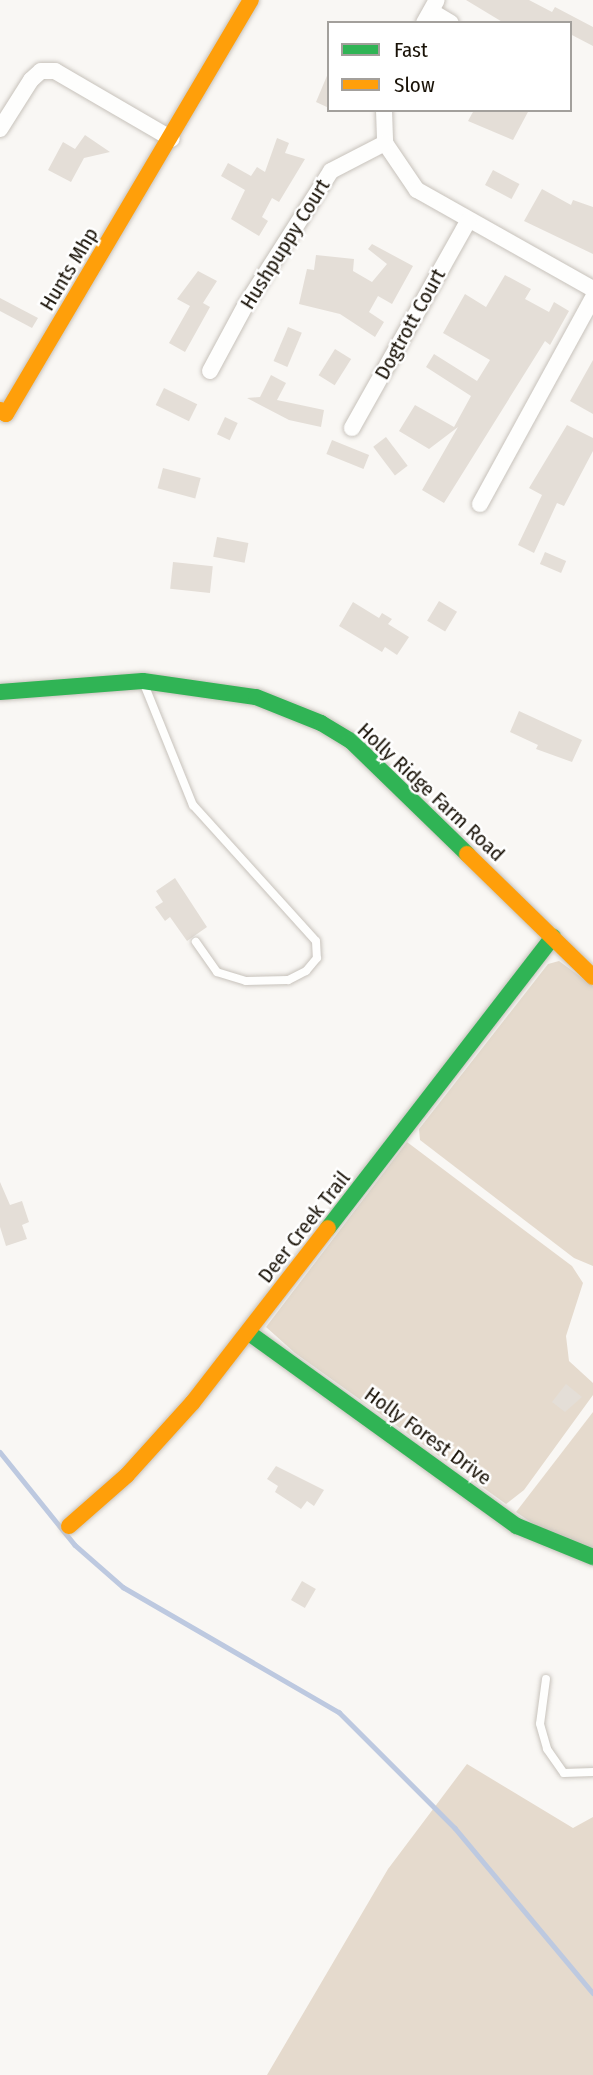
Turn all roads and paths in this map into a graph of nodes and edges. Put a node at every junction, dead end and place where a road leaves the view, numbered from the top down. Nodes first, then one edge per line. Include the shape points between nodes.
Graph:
1 (251, 0) edge
2 (431, 11) edge
3 (448, 21) edge
4 (384, 112) edge
5 (0, 129) edge
6 (172, 139) junction
7 (385, 143) junction
8 (468, 221) junction
9 (593, 289) edge
10 (593, 298) edge
11 (210, 371) dead end
12 (0, 410) edge
13 (352, 428) dead end
14 (480, 503) dead end
15 (144, 681) junction
16 (0, 692) edge
17 (553, 937) junction
18 (196, 942) dead end
19 (593, 977) edge
20 (248, 1333) junction
21 (69, 1526) dead end
22 (593, 1557) edge
23 (546, 1679) dead end
24 (593, 1772) edge

1 - 6 street, Hunts Mhp
2 - 3 street
4 - 7 street
5 - 6 street via 31,80 41,71 55,71
6 - 12 street, Hunts Mhp via 6,414
7 - 8 street via 417,190
7 - 11 street, Hushpuppy Court via 331,171 245,306
8 - 9 street
8 - 13 street, Dogtrott Court
10 - 14 street
15 - 16 street, Holly Ridge Farm Road
15 - 17 street, Holly Ridge Farm Road via 256,697 296,711 351,741
15 - 18 lane via 193,805 316,941 317,958 306,971 288,980 246,981 217,972
17 - 19 street, Holly Ridge Farm Road
17 - 20 street, Deer Creek Trail
20 - 21 street, Deer Creek Trail via 127,1475
20 - 22 street, Holly Forest Drive via 517,1525
23 - 24 lane via 540,1724 547,1749 564,1773

